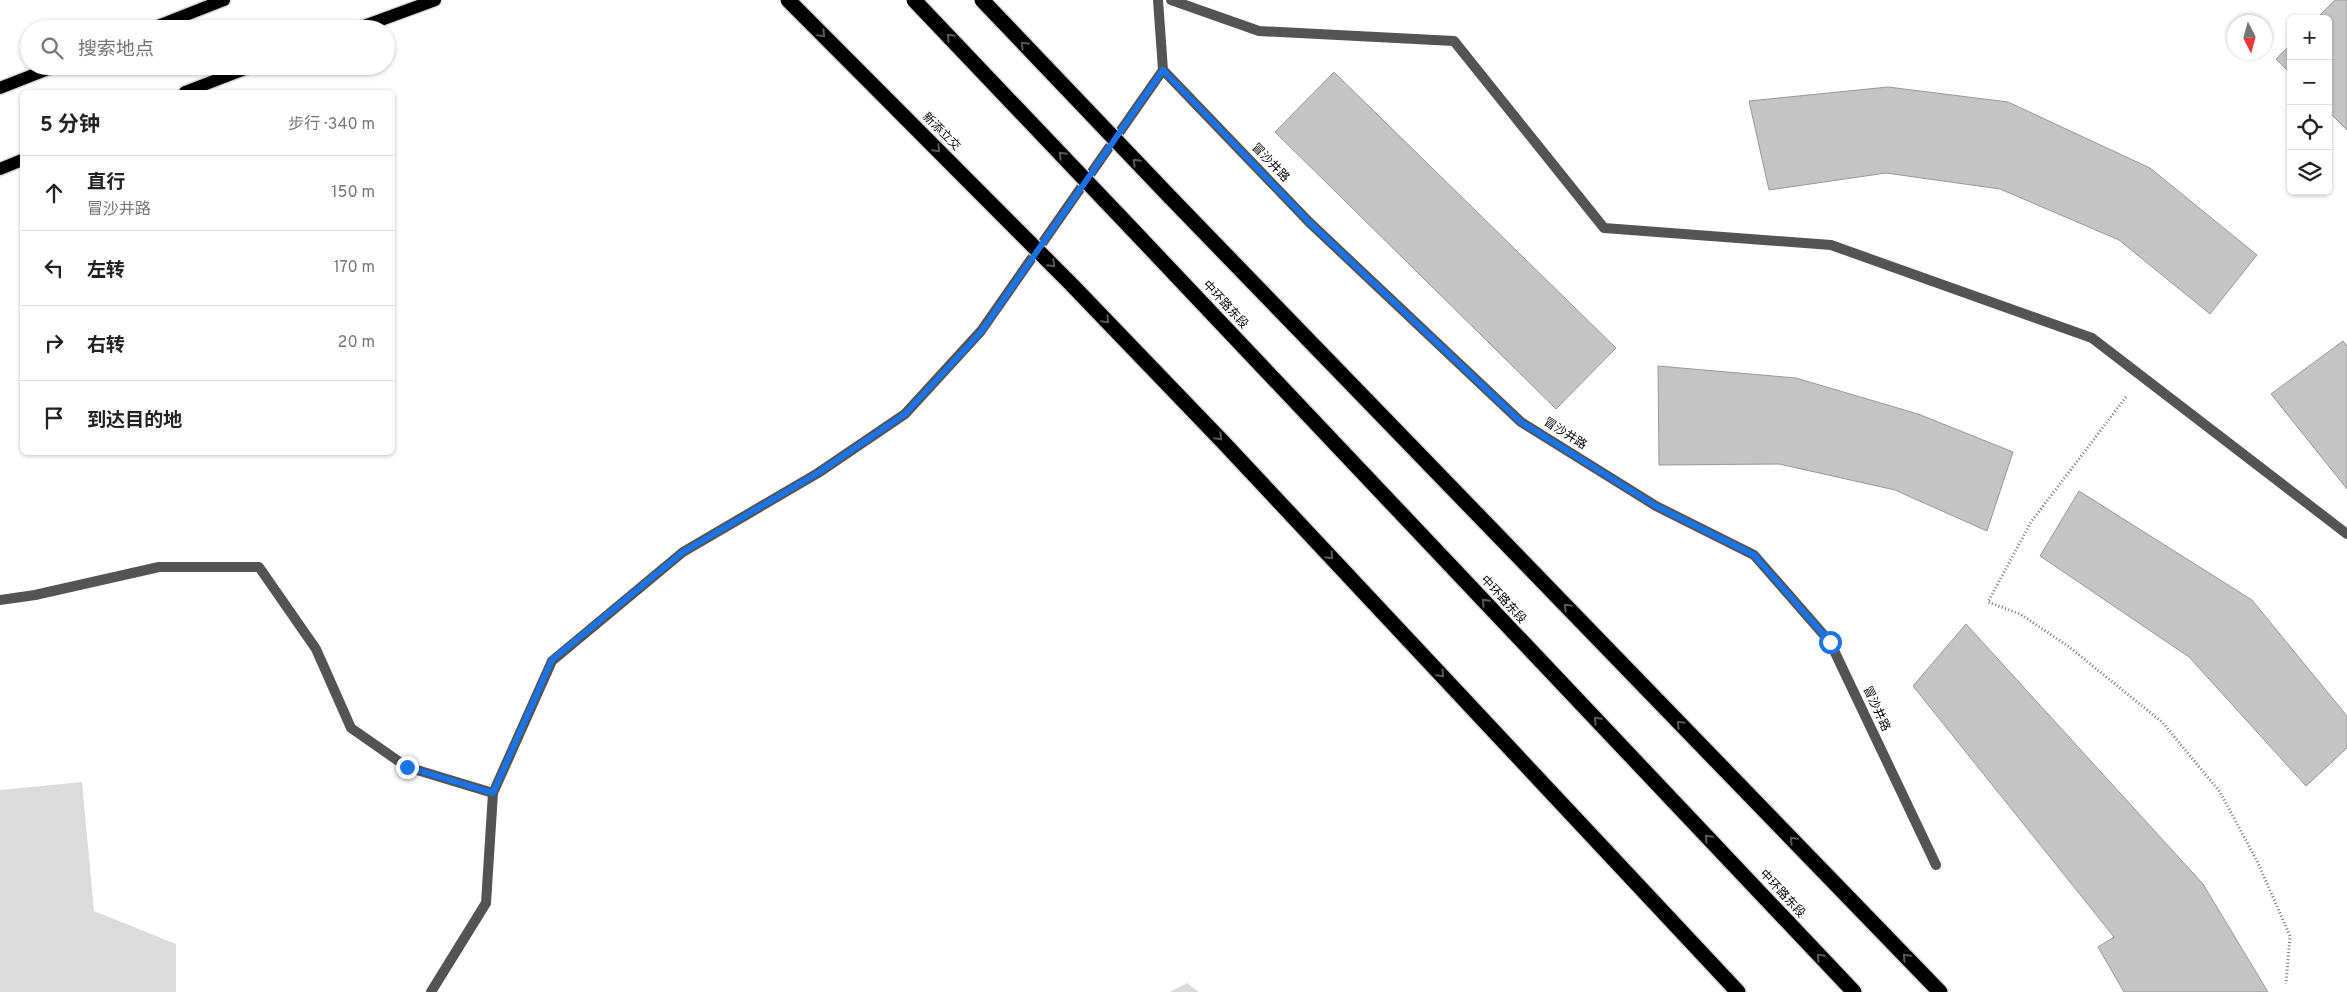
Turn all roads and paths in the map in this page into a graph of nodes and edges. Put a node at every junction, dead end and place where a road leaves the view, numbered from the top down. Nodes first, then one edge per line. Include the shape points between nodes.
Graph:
1 (224, 0) edge
2 (435, 0) edge
3 (788, 0) edge
4 (914, 0) edge
5 (982, 0) edge
6 (1158, 0) edge
7 (1171, 0) edge
8 (173, 20) edge
9 (381, 20) edge
10 (1163, 70) junction
11 (33, 75) edge
12 (229, 75) edge
13 (0, 88) edge
14 (190, 90) edge
15 (20, 161) edge
16 (0, 169) edge
17 (2142, 377) junction
18 (2347, 534) edge
19 (0, 600) edge
20 (493, 793) junction
21 (1936, 865) dead end
22 (2286, 984) dead end
23 (431, 992) edge
24 (1738, 992) edge
25 (1854, 992) edge
26 (1940, 992) edge

1 - 8 main road
2 - 9 main road
3 -> 24 highway, 新添立交, bridge via 1072,285 1223,442
25 -> 4 highway, 中环路东段, bridge
26 -> 5 highway, bridge
6 - 10 street
7 - 17 street via 1259,31 1454,41 1604,228 1832,245 2092,338
10 - 20 street via 981,332 905,414 818,473 683,552 552,660
10 - 21 street, 冒沙井路 via 1309,222 1521,422 1656,506 1754,555 1830,642
11 - 13 main road
12 - 14 main road
15 - 16 main road
17 - 18 street
17 - 22 path via 2031,522 1988,602 2020,614 2068,646 2155,716 2220,792 2258,863 2290,936
19 - 20 street via 159,567 259,567 316,649 351,728 407,767
20 - 23 street via 486,903

